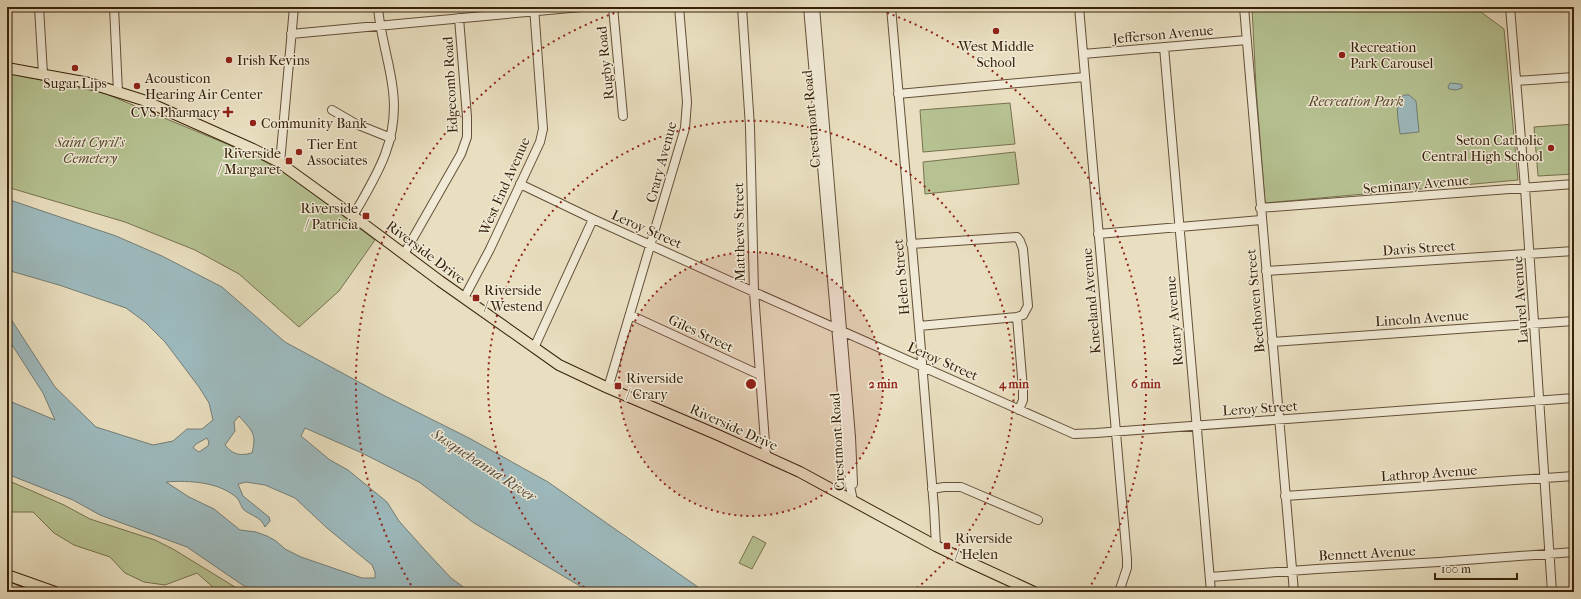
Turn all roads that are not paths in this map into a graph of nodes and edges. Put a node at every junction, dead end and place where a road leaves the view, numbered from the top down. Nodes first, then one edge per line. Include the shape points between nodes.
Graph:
1 (39, 7) edge
2 (114, 7) edge
3 (294, 7) edge
4 (378, 7) edge
5 (581, 7) edge
6 (613, 7) edge
7 (679, 7) edge
8 (742, 7) edge
9 (808, 7) edge
10 (815, 7) edge
11 (891, 7) edge
12 (1079, 7) edge
13 (1244, 7) edge
14 (1510, 7) edge
15 (534, 9) edge
16 (459, 18) junction
17 (379, 26) junction
18 (291, 34) junction
19 (1247, 40) junction
20 (1164, 47) junction
21 (1083, 54) junction
22 (7, 68) edge
23 (43, 74) junction
24 (817, 74) junction
25 (1085, 77) junction
26 (1574, 77) edge
27 (1516, 81) junction
28 (118, 92) junction
29 (898, 94) junction
30 (332, 110) dead end
31 (623, 116) dead end
32 (391, 138) junction
33 (280, 163) junction
34 (520, 184) junction
35 (1574, 184) edge
36 (1525, 188) junction
37 (1260, 208) junction
38 (354, 216) junction
39 (593, 219) junction
40 (1261, 220) junction
41 (1179, 228) junction
42 (1098, 234) junction
43 (911, 244) junction
44 (651, 245) junction
45 (1574, 251) edge
46 (404, 254) junction
47 (1530, 254) junction
48 (1266, 271) junction
49 (754, 292) junction
50 (464, 298) junction
51 (630, 315) junction
52 (1017, 317) junction
53 (1574, 321) edge
54 (1534, 324) junction
55 (919, 326) junction
56 (838, 329) junction
57 (1272, 342) junction
58 (534, 348) junction
59 (922, 366) junction
60 (760, 375) junction
61 (608, 388) junction
62 (1574, 398) edge
63 (1539, 401) junction
64 (1019, 410) junction
65 (1278, 420) junction
66 (1196, 426) junction
67 (1116, 432) junction
68 (766, 456) junction
69 (1574, 476) edge
70 (1544, 478) junction
71 (932, 489) junction
72 (1285, 496) junction
73 (853, 500) junction
74 (1038, 520) dead end
75 (936, 546) junction
76 (1574, 552) edge
77 (1549, 554) junction
78 (1292, 571) junction
79 (7, 575) edge
80 (1210, 577) junction
81 (7, 587) edge
82 (20, 592) edge
83 (55, 592) edge
84 (1034, 592) edge
85 (1119, 592) edge
86 (1211, 592) edge
87 (1294, 592) edge
88 (1552, 592) edge

1 - 23 street
2 - 28 street
3 - 18 street
4 - 17 street
5 - 15 street
6 - 31 street, Rugby Road
7 - 44 street, Crary Avenue via 687,102 685,128
8 - 49 street, Matthews Street via 750,127
9 - 24 street, Crestmont Road
10 - 24 street, Crestmont Road
11 - 29 street, Helen Street
12 - 21 street, Kneeland Avenue
13 - 19 street, Beethoven Street
14 - 27 street, Laurel Avenue
15 - 16 street
15 - 34 street, West End Avenue via 543,129 540,142
16 - 17 street
16 - 46 street, Edgecomb Road via 467,117 466,138 461,154
17 - 18 street
17 - 32 street via 393,91
18 - 33 street
19 - 20 street, Jefferson Avenue
19 - 37 street, Beethoven Street
20 - 21 street, Jefferson Avenue
20 - 41 street, Rotary Avenue
21 - 25 street, Kneeland Avenue
22 - 23 main road, Riverside Drive
23 - 28 main road, Riverside Drive
24 - 56 street, Crestmont Road
25 - 29 street
25 - 42 street, Kneeland Avenue
26 - 27 street
27 - 36 street, Laurel Avenue
28 - 33 main road, Riverside Drive via 143,100
29 - 43 street, Helen Street
30 - 32 street via 356,124
32 - 38 street via 383,162
33 - 38 main road, Riverside Drive
34 - 39 street, Leroy Street
34 - 50 street, West End Avenue
35 - 36 street, Seminary Avenue
36 - 37 street, Seminary Avenue
36 - 47 street, Laurel Avenue
37 - 40 street, Beethoven Street
38 - 46 main road, Riverside Drive
39 - 44 street, Leroy Street
39 - 58 street
40 - 41 street
40 - 48 street, Beethoven Street
41 - 42 street
41 - 66 street, Rotary Avenue
42 - 67 street, Kneeland Avenue
43 - 52 street via 1019,238 1024,249 1028,306 1024,315
43 - 55 street, Helen Street
44 - 49 street, Leroy Street
44 - 51 street, Crary Avenue
45 - 47 street, Davis Street
46 - 50 main road, Riverside Drive
47 - 48 street, Davis Street
47 - 54 street, Laurel Avenue
48 - 57 street, Beethoven Street
49 - 56 street, Leroy Street
49 - 60 street, Matthews Street
50 - 58 main road, Riverside Drive
51 - 60 street, Giles Street
51 - 61 street, Crary Avenue
52 - 55 street
52 - 64 street via 1024,389
53 - 54 street, Lincoln Avenue
54 - 57 street, Lincoln Avenue
54 - 63 street, Laurel Avenue
55 - 59 street, Helen Street
56 - 59 street, Leroy Street
56 - 73 street, Crestmont Road via 846,416 847,471
57 - 65 street, Beethoven Street
58 - 61 main road, Riverside Drive via 559,365
59 - 64 street, Leroy Street
59 - 71 street, Helen Street
60 - 68 street, Matthews Street
61 - 68 main road, Riverside Drive
62 - 63 street, Leroy Street
63 - 65 street, Leroy Street
63 - 70 street, Laurel Avenue
64 - 67 street, Leroy Street via 1074,434
65 - 66 street, Leroy Street
65 - 72 street, Beethoven Street
66 - 67 street, Leroy Street
66 - 80 street, Rotary Avenue
67 - 85 street, Kneeland Avenue via 1127,559 1127,568
68 - 73 main road, Riverside Drive
69 - 70 street, Lathrop Avenue
70 - 72 street, Lathrop Avenue
70 - 77 street, Laurel Avenue
71 - 74 street via 961,487
71 - 75 street, Helen Street
72 - 78 street, Beethoven Street
73 - 75 main road, Riverside Drive
75 - 84 main road, Riverside Drive
76 - 77 street, Bennett Avenue
77 - 78 street, Bennett Avenue
77 - 88 street, Laurel Avenue
78 - 80 street, Bennett Avenue
78 - 87 street, Beethoven Street
79 - 83 main road
80 - 86 street, Rotary Avenue
81 - 82 main road

